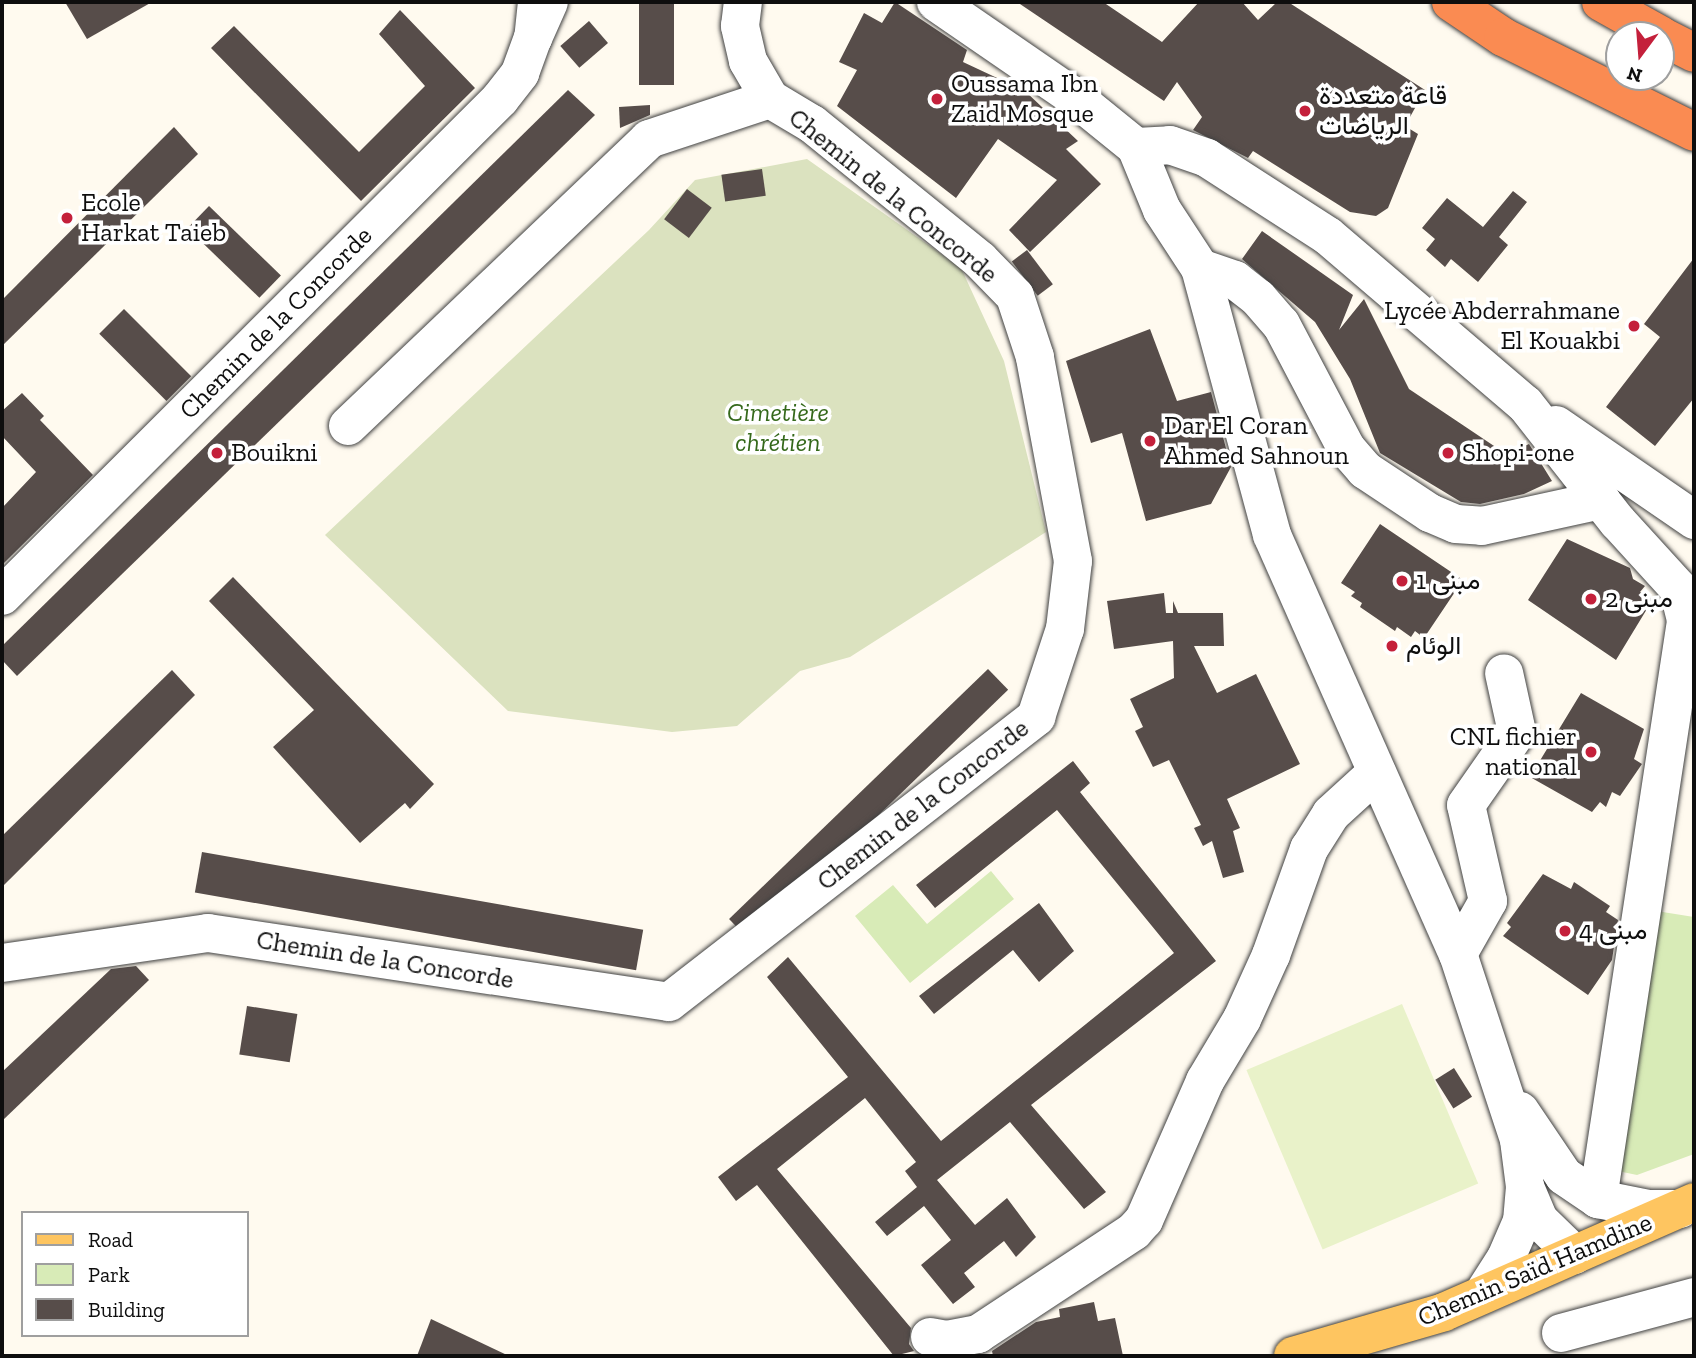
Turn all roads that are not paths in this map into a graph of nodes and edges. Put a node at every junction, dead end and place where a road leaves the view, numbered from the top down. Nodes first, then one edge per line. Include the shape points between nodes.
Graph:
1 (549, 2) edge
2 (743, 2) edge
3 (936, 2) edge
4 (1451, 2) edge
5 (1601, 2) edge
6 (535, 20) edge
7 (1635, 21) edge
8 (1675, 42) edge
9 (1694, 52) edge
10 (770, 99) junction
11 (1694, 132) edge
12 (1136, 147) junction
13 (1200, 268) junction
14 (1525, 404) junction
15 (348, 426) dead end
16 (1601, 500) junction
17 (1694, 520) edge
18 (2, 596) edge
19 (1504, 673) dead end
20 (1377, 772) junction
21 (1458, 954) junction
22 (2, 963) edge
23 (1498, 1073) junction
24 (1564, 1175) junction
25 (1525, 1187) junction
26 (1598, 1199) junction
27 (1687, 1205) edge
28 (1575, 1255) junction
29 (1483, 1294) junction
30 (1694, 1297) edge
31 (1561, 1333) dead end
32 (930, 1337) dead end
33 (1308, 1354) edge

1 - 6 street, Chemin de la Concorde
2 - 10 street, Chemin de la Concorde via 740,26 748,61
3 - 12 street via 1073,96
4 - 11 highway via 1503,37
5 - 7 highway
6 - 18 street, Chemin de la Concorde via 520,72 500,99
8 - 9 highway
10 - 15 street via 649,139
10 - 22 street, Chemin de la Concorde via 822,133 980,260 1015,296 1035,357 1073,561 1065,629 1036,717 669,1002 208,933
12 - 13 street via 1162,210
12 - 14 street via 1170,145 1207,158 1328,236
13 - 16 street via 1235,280 1258,298 1281,324 1346,448 1365,470 1430,513 1456,524 1482,526
13 - 20 street via 1272,535
14 - 16 street
14 - 17 street
16 - 26 street via 1678,589 1686,621
19 - 21 street via 1517,733 1466,805 1488,901
20 - 21 street
20 - 32 street via 1331,814 1309,849 1242,1018 1205,1081 1144,1220 978,1334 947,1340
21 - 23 street
23 - 24 street via 1541,1149
23 - 25 street via 1518,1140
24 - 26 street
24 - 28 street via 1576,1206
25 - 28 street via 1539,1220
25 - 29 street via 1516,1238
26 - 27 street via 1635,1208
27 - 28 main road, Chemin Saïd Hamdine
28 - 29 main road, Chemin Saïd Hamdine
29 - 33 main road, Chemin Saïd Hamdine via 1444,1312
30 - 31 street

